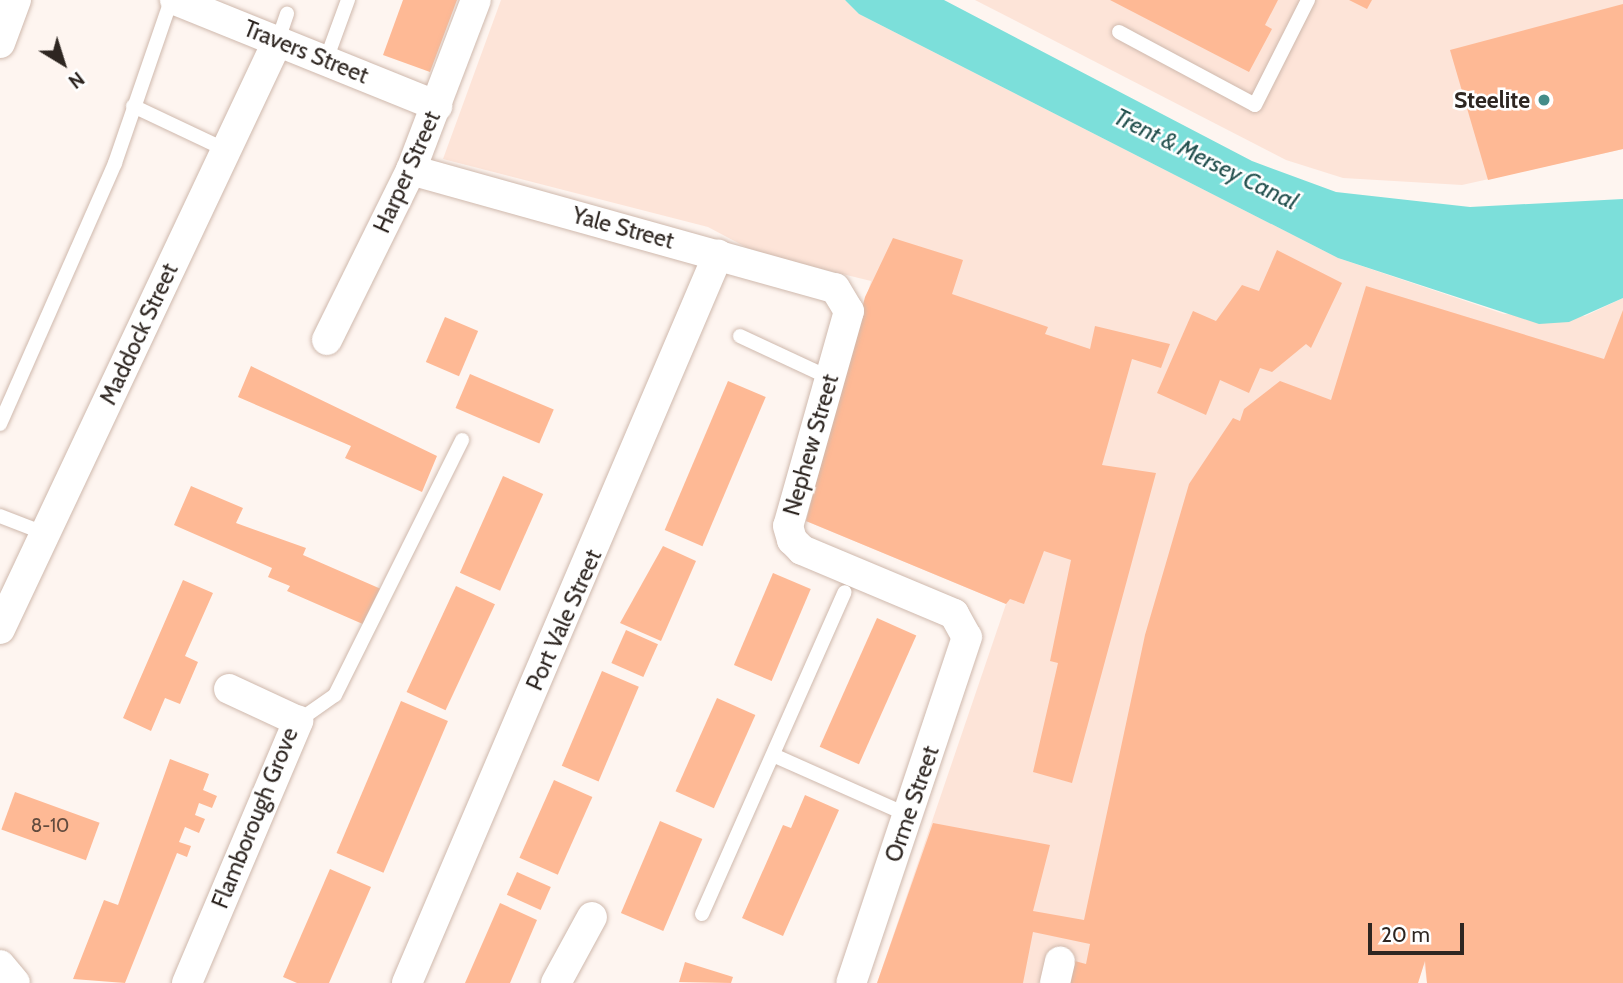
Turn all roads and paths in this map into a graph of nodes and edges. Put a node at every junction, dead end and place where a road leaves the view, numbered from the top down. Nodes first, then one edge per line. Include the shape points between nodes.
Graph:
1 (16, 0) edge
2 (173, 0) edge
3 (348, 0) edge
4 (476, 0) edge
5 (1308, 0) edge
6 (282, 27) junction
7 (1119, 32) dead end
8 (0, 43) edge
9 (326, 60) junction
10 (133, 106) junction
11 (437, 106) junction
12 (226, 150) junction
13 (411, 170) junction
14 (718, 255) junction
15 (835, 288) joint
16 (740, 336) dead end
17 (327, 340) dead end
18 (830, 378) junction
19 (0, 424) edge
20 (461, 440) dead end
21 (0, 516) edge
22 (44, 533) junction
23 (845, 592) dead end
24 (964, 624) joint
25 (0, 629) edge
26 (229, 689) dead end
27 (298, 721) junction
28 (773, 755) junction
29 (908, 815) junction
30 (702, 914) dead end
31 (592, 917) dead end
32 (0, 965) edge
33 (15, 983) edge
34 (187, 983) edge
35 (407, 983) edge
36 (556, 983) edge
37 (851, 983) edge

1 - 8 street
2 - 6 street, Travers Street
2 - 10 lane
3 - 9 lane
4 - 11 street, Harper Street
5 - 7 lane via 1255,105
6 - 9 street, Travers Street
6 - 12 street, Maddock Street
9 - 11 street, Travers Street
10 - 12 lane
10 - 19 lane via 115,163
11 - 13 street, Harper Street
12 - 22 street, Maddock Street
13 - 14 street, Yale Street
13 - 17 street, Harper Street
14 - 15 street, Yale Street
14 - 35 street, Port Vale Street
15 - 18 street, Nephew Street via 849,311
16 - 18 lane
18 - 24 street, Nephew Street via 788,526 792,540
20 - 27 lane via 335,695
21 - 22 lane
22 - 25 street, Maddock Street
23 - 28 lane
24 - 29 street, Orme Street via 967,638
26 - 27 street, Flamborough Grove
27 - 34 street, Flamborough Grove
28 - 29 lane
28 - 30 lane
29 - 37 street, Orme Street
31 - 36 street
32 - 33 street

